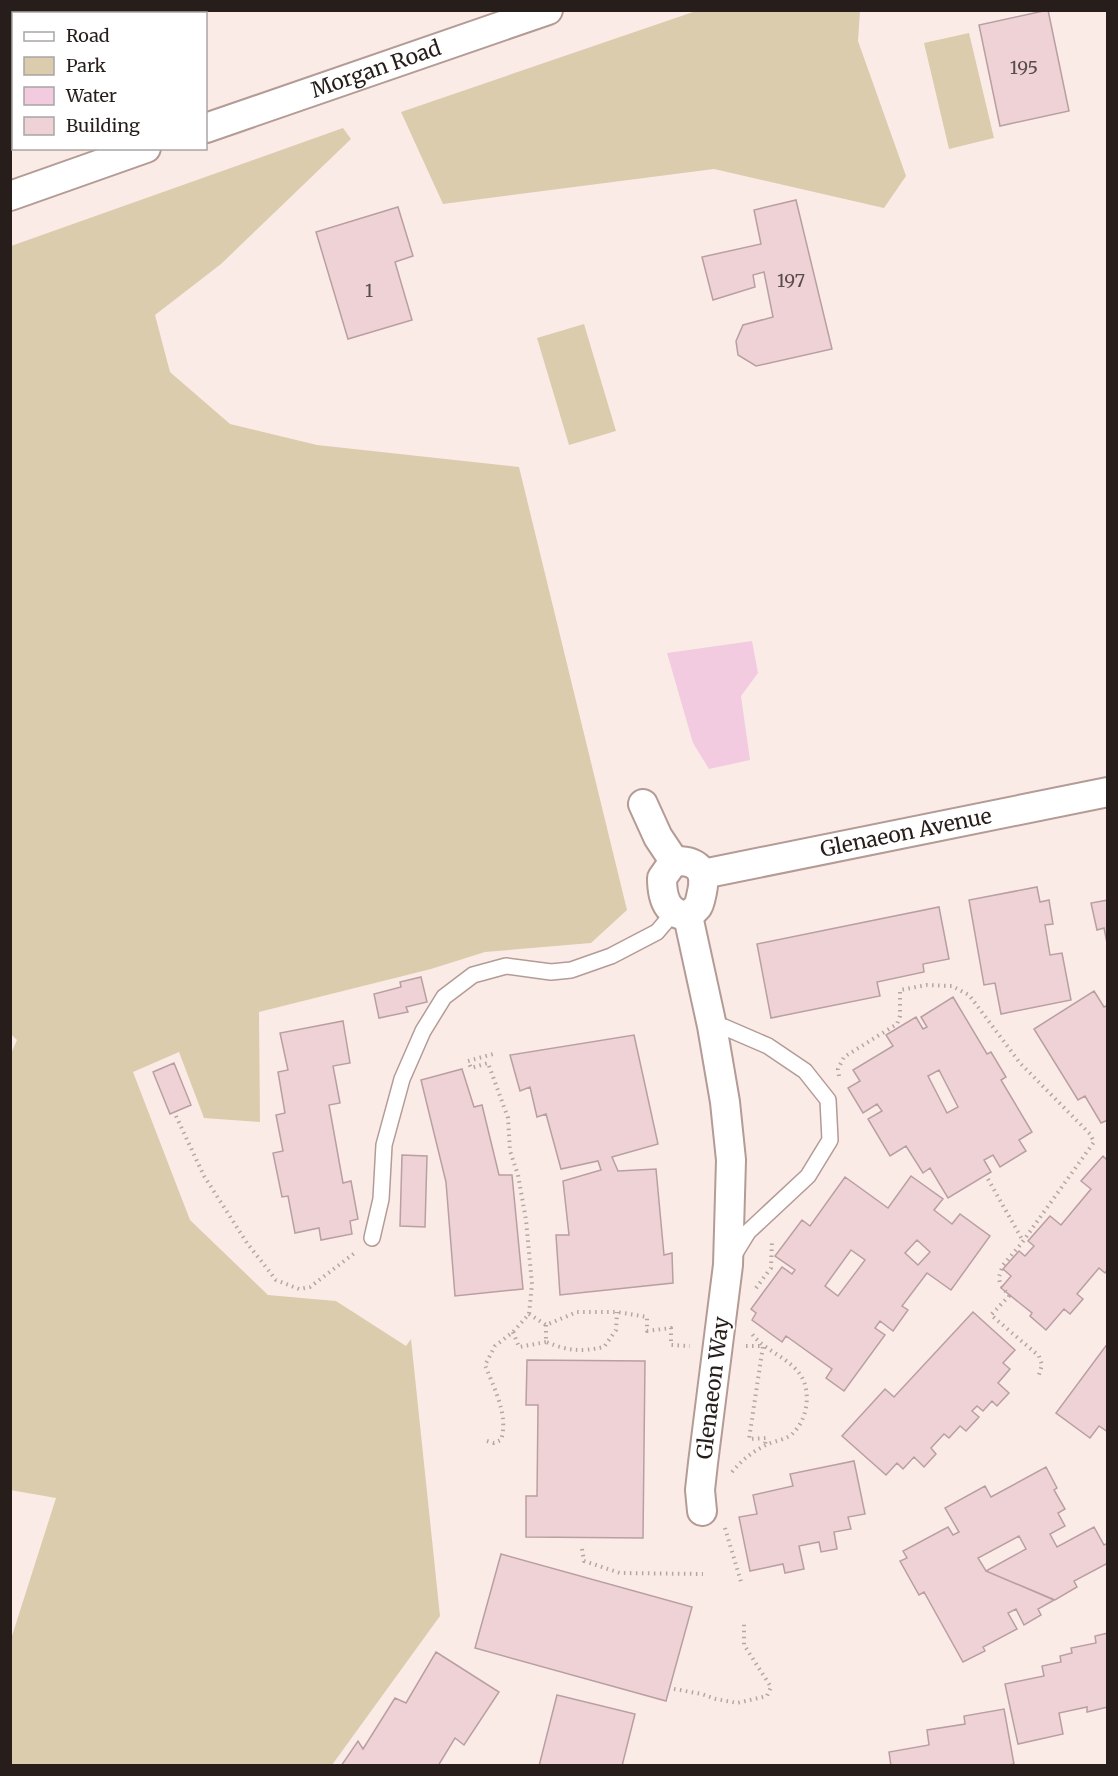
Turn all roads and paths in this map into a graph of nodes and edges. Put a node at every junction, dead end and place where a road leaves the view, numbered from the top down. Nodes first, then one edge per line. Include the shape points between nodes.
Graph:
1 (548, 10) edge
2 (207, 128) edge
3 (140, 150) edge
4 (10, 196) edge
5 (1107, 792) edge
6 (643, 804) dead end
7 (674, 861) junction
8 (703, 874) junction
9 (681, 914) junction
10 (712, 1026) junction
11 (497, 1053) dead end
12 (839, 1085) dead end
13 (176, 1116) dead end
14 (988, 1179) dead end
15 (773, 1232) dead end
16 (372, 1238) joint
17 (1023, 1241) junction
18 (728, 1265) junction
19 (754, 1290) dead end
20 (617, 1312) junction
21 (529, 1314) junction
22 (746, 1323) dead end
23 (546, 1325) junction
24 (513, 1332) junction
25 (546, 1342) junction
26 (691, 1346) dead end
27 (744, 1346) dead end
28 (763, 1346) junction
29 (1038, 1378) dead end
30 (487, 1441) dead end
31 (765, 1445) junction
32 (725, 1480) dead end
33 (712, 1516) joint
34 (582, 1549) dead end
35 (702, 1574) dead end
36 (742, 1585) dead end
37 (744, 1622) dead end
38 (674, 1689) dead end

1 - 2 street, Morgan Road
3 - 4 street
5 - 8 street, Glenaeon Avenue
6 - 7 street
7 - 8 street via 687,861
7 - 9 street via 664,873 662,885 671,910
8 - 9 street via 698,906
9 - 10 street, Glenaeon Way
9 - 16 lane via 657,932 611,956 571,970 551,972 506,966 472,975 444,997 423,1031 402,1079 384,1145 381,1199
10 - 18 street, Glenaeon Way via 731,1160
10 - 18 lane, Glenaeon Way via 724,1027 768,1046 805,1071 828,1100 830,1140 808,1176 748,1232
11 - 21 path via 468,1061 471,1068 488,1063 508,1118 510,1151 526,1220 532,1284
12 - 17 path via 838,1069 844,1057 897,1024 900,990 952,986 969,995 1020,1063 1094,1142
13 - 16 path via 204,1176 276,1280 299,1289 310,1287
14 - 17 path
15 - 19 path via 771,1268
17 - 29 path via 1003,1265 999,1277 1009,1296 991,1315 1039,1356 1042,1365
18 - 33 street, Glenaeon Way via 700,1490
20 - 23 path via 578,1312
20 - 25 path via 616,1330 604,1347 568,1351
20 - 26 path via 647,1317 647,1331 671,1328 671,1345
21 - 23 path
21 - 24 path
22 - 28 path
23 - 25 path
24 - 25 path via 519,1347
24 - 30 path via 495,1346 485,1365 502,1412 504,1432 501,1440
27 - 28 path
28 - 31 path via 749,1439 766,1438
28 - 31 path via 800,1374 808,1398 804,1418 793,1434
31 - 32 path via 744,1458
33 - 36 path
34 - 35 path via 584,1561 620,1573
37 - 38 path via 744,1645 771,1687 767,1696 737,1703

